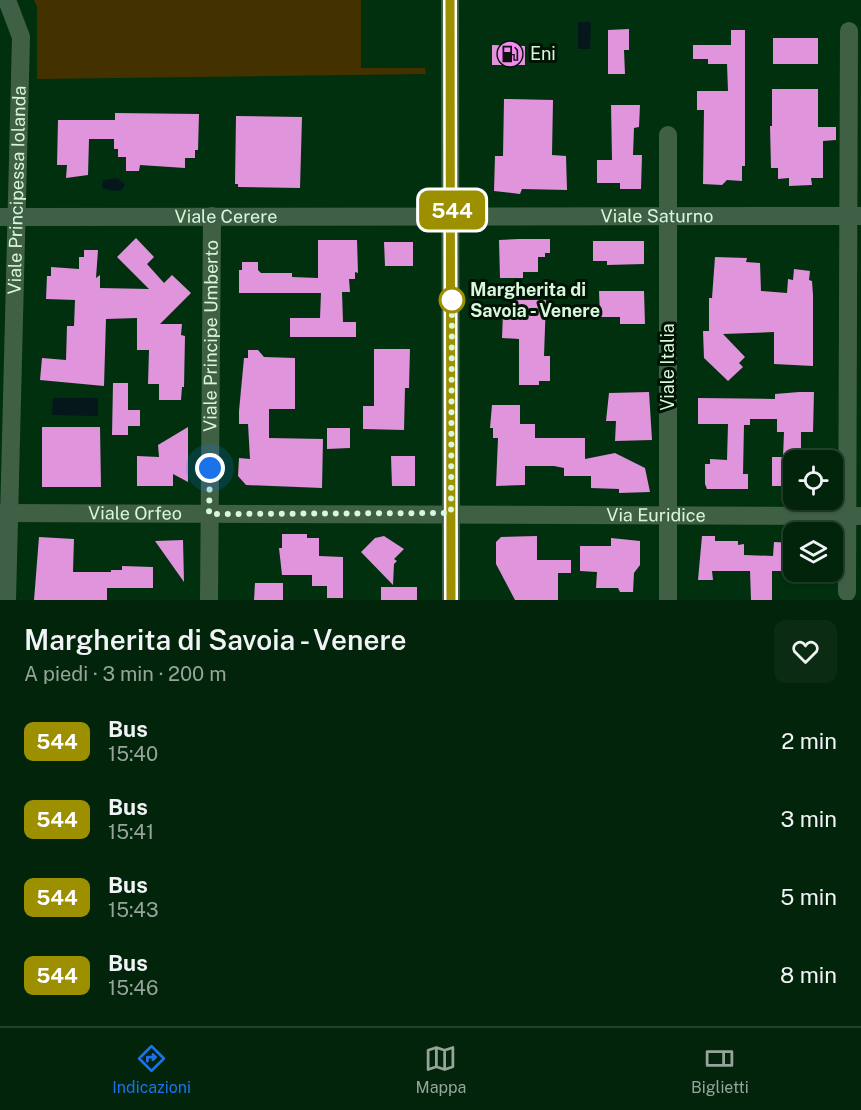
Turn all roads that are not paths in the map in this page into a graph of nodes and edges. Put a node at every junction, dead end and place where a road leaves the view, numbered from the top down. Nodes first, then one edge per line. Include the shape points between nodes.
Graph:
1 (7, 0) edge
2 (450, 0) edge
3 (849, 31) dead end
4 (668, 135) dead end
5 (668, 215) junction
6 (212, 216) junction
7 (855, 216) edge
8 (0, 217) edge
9 (18, 217) junction
10 (452, 217) junction
11 (5, 513) edge
12 (451, 513) junction
13 (209, 514) junction
14 (668, 516) junction
15 (854, 516) edge
16 (847, 592) dead end
17 (7, 600) edge
18 (209, 600) edge
19 (451, 600) edge
20 (668, 600) edge

1 - 9 street, Viale Principessa Iolanda via 21,37
2 - 10 street
3 - 7 street
4 - 5 street, Viale Italia
5 - 7 street, Viale Saturno
5 - 10 street, Viale Saturno
5 - 14 street, Viale Italia
6 - 9 street, Viale Cerere
6 - 10 street, Viale Cerere
6 - 13 street, Viale Principe Umberto
7 - 15 street
8 - 9 street, Viale Cerere
9 - 11 street, Viale Principessa Iolanda
10 - 12 street
11 - 13 street, Viale Orfeo
11 - 17 street, Viale Principessa Iolanda
12 - 13 street, Viale Orfeo
12 - 14 street, Via Euridice
12 - 19 street
13 - 18 street, Viale Principe Umberto
14 - 15 street, Via Euridice
14 - 20 street, Viale Italia
15 - 16 street

